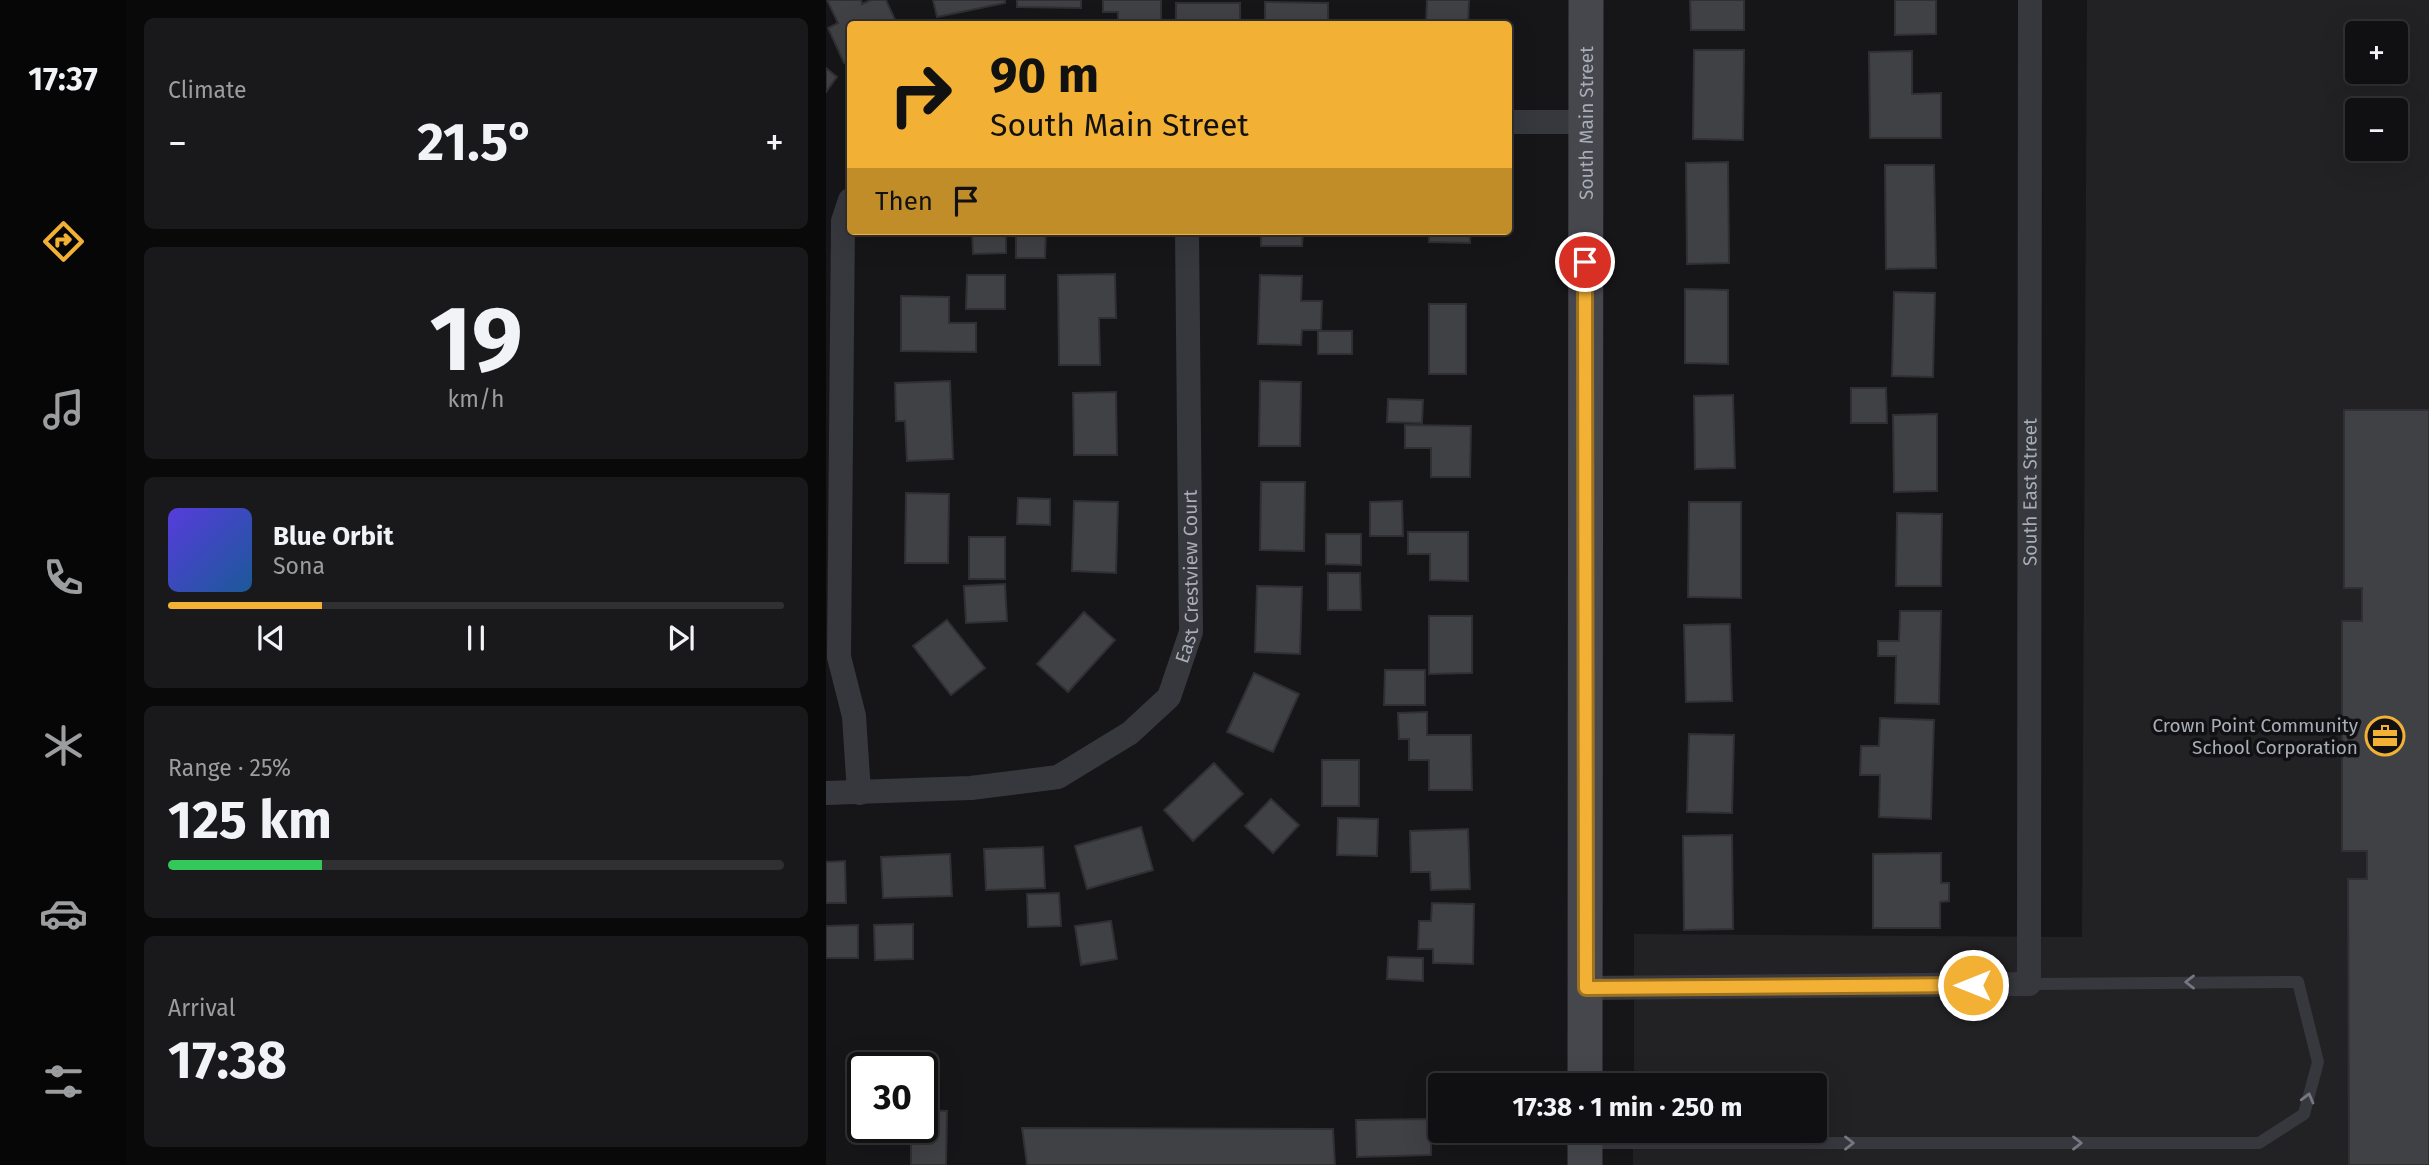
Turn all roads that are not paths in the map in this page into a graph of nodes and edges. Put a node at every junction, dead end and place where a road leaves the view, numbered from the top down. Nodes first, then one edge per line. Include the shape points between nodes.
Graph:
1 (1586, 0) edge
2 (2030, 0) edge
3 (1512, 122) edge
4 (1585, 122) junction
5 (847, 209) edge
6 (1187, 235) edge
7 (826, 793) edge
8 (859, 793) junction
9 (2029, 984) junction
10 (1586, 988) junction
11 (1585, 1073) edge
12 (1585, 1146) edge

1 - 4 street, South Main Street
2 - 9 street, South East Street
3 - 4 street
4 - 10 street, South Main Street
5 - 8 street via 843,221 839,657 854,716
6 - 8 street, East Crestview Court via 1191,632 1169,697 1130,733 1058,777 971,788
7 - 8 street, East Crestview Court
9 - 10 street
12 -> 9 lane via 2259,1143 2304,1114 2318,1062 2298,982
10 - 11 street, South Main Street

